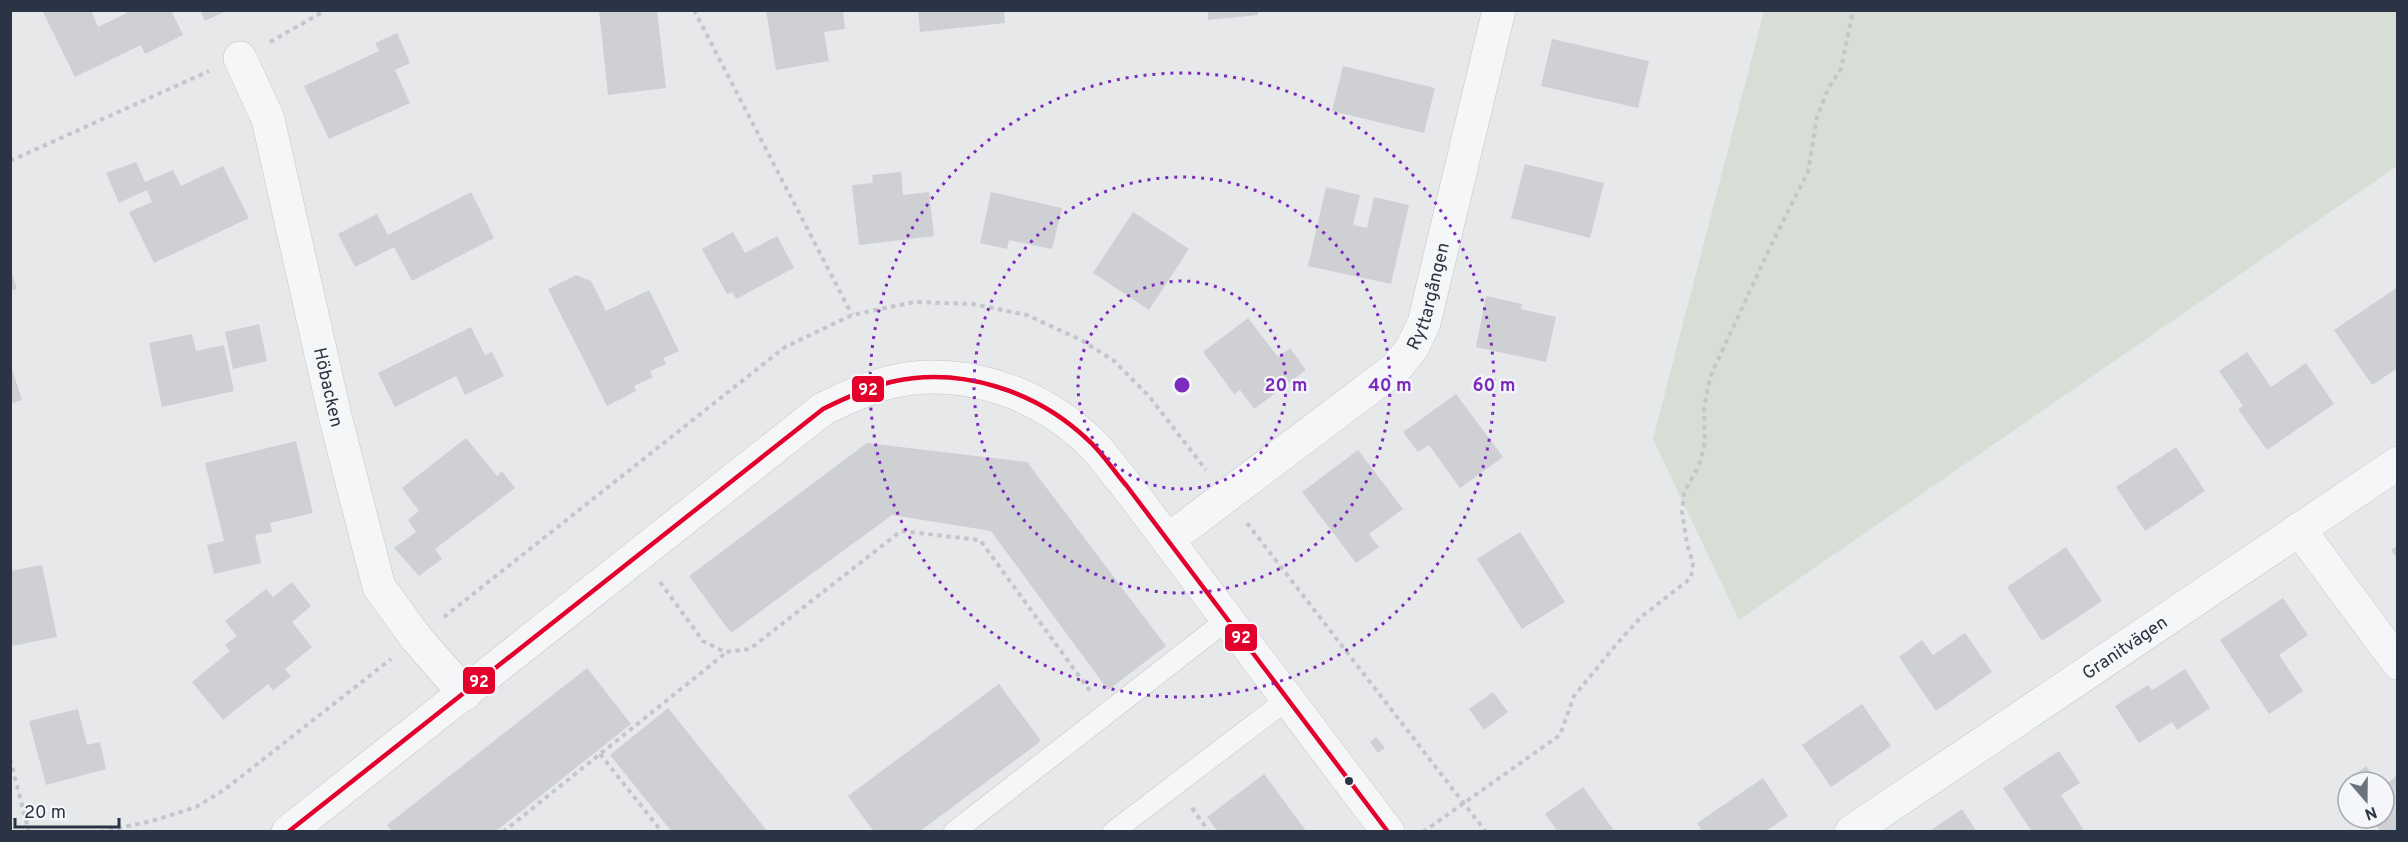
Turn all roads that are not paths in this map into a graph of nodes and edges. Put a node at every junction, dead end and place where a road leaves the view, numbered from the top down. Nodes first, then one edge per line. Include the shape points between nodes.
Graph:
1 (1499, 10) edge
2 (240, 58) road end
3 (2397, 463) edge
4 (2299, 529) junction
5 (1168, 540) junction
6 (1228, 619) junction
7 (2397, 663) edge
8 (465, 694) junction
9 (1289, 698) junction
10 (292, 830) edge
11 (954, 831) edge
12 (1113, 831) edge
13 (1388, 831) edge
14 (1851, 831) edge

1 - 5 street, Ryttargången via 1425,323 1412,348 1396,368
2 - 8 street, Höbacken via 268,119 338,427 379,586 417,639
3 - 4 street, Granitvägen
4 - 7 street
4 - 14 street, Granitvägen
5 - 6 street
5 - 8 street via 1088,440 1052,411 1022,394 994,385 927,378 892,382 823,409
6 - 9 street
6 - 11 lane
8 - 10 street
9 - 12 lane
9 - 13 street

